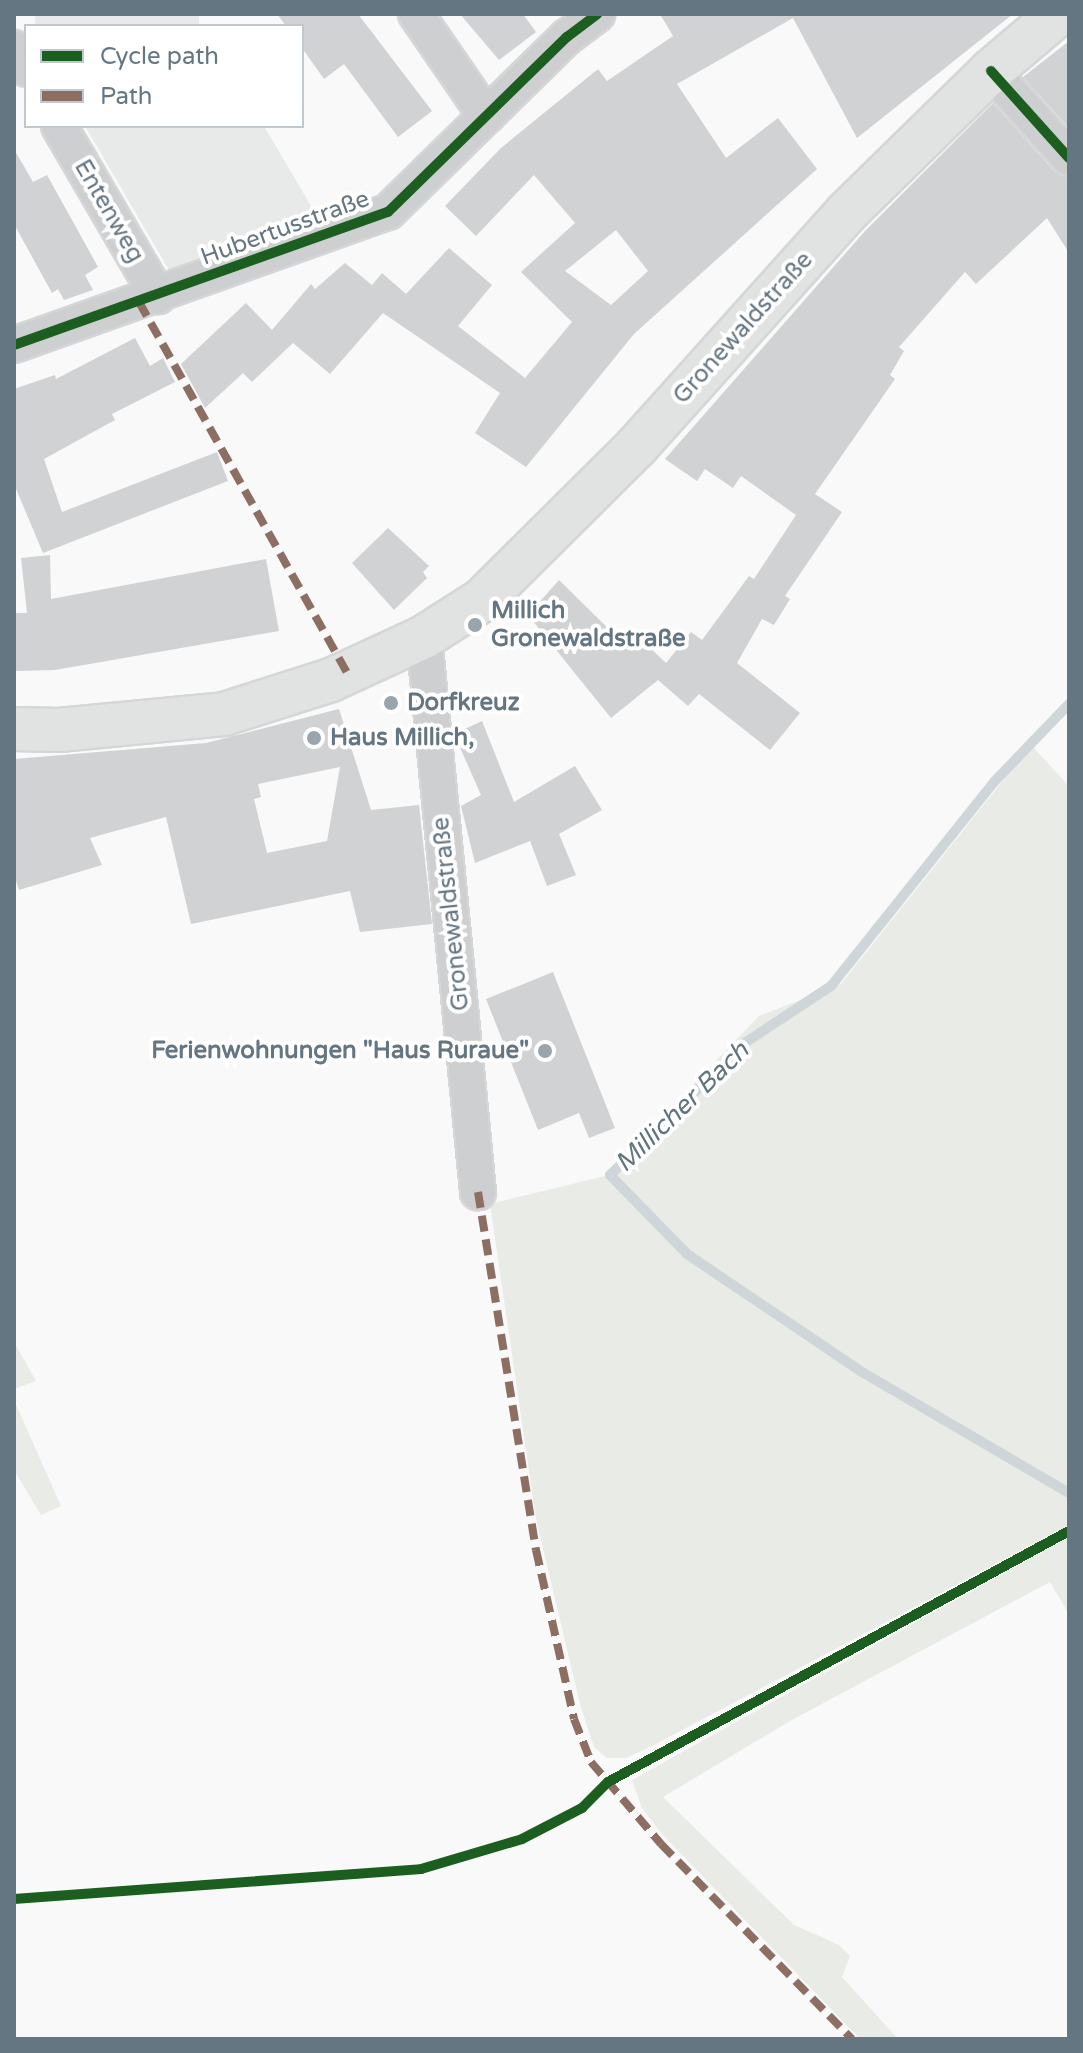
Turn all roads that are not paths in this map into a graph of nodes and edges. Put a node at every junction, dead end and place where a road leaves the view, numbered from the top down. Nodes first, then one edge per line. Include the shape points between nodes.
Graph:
1 (416, 14) edge
2 (597, 14) edge
3 (1058, 14) edge
4 (14, 48) edge
5 (24, 66) edge
6 (991, 71) junction
7 (486, 116) junction
8 (60, 128) edge
9 (1069, 158) edge
10 (158, 296) junction
11 (14, 345) edge
12 (424, 637) junction
13 (14, 729) edge
14 (478, 1192) dead end

1 - 7 street
2 - 7 street, Hubertusstraße
3 - 6 main road, Gronewaldstraße
4 - 5 street
6 - 9 street
6 - 12 main road, Gronewaldstraße via 847,212 637,446 482,600
7 - 10 street, Hubertusstraße via 388,212
8 - 10 street, Entenweg
10 - 11 street, Hubertusstraße
12 - 13 main road, Gronewaldstraße via 331,680 224,714 59,730
12 - 14 street, Gronewaldstraße

